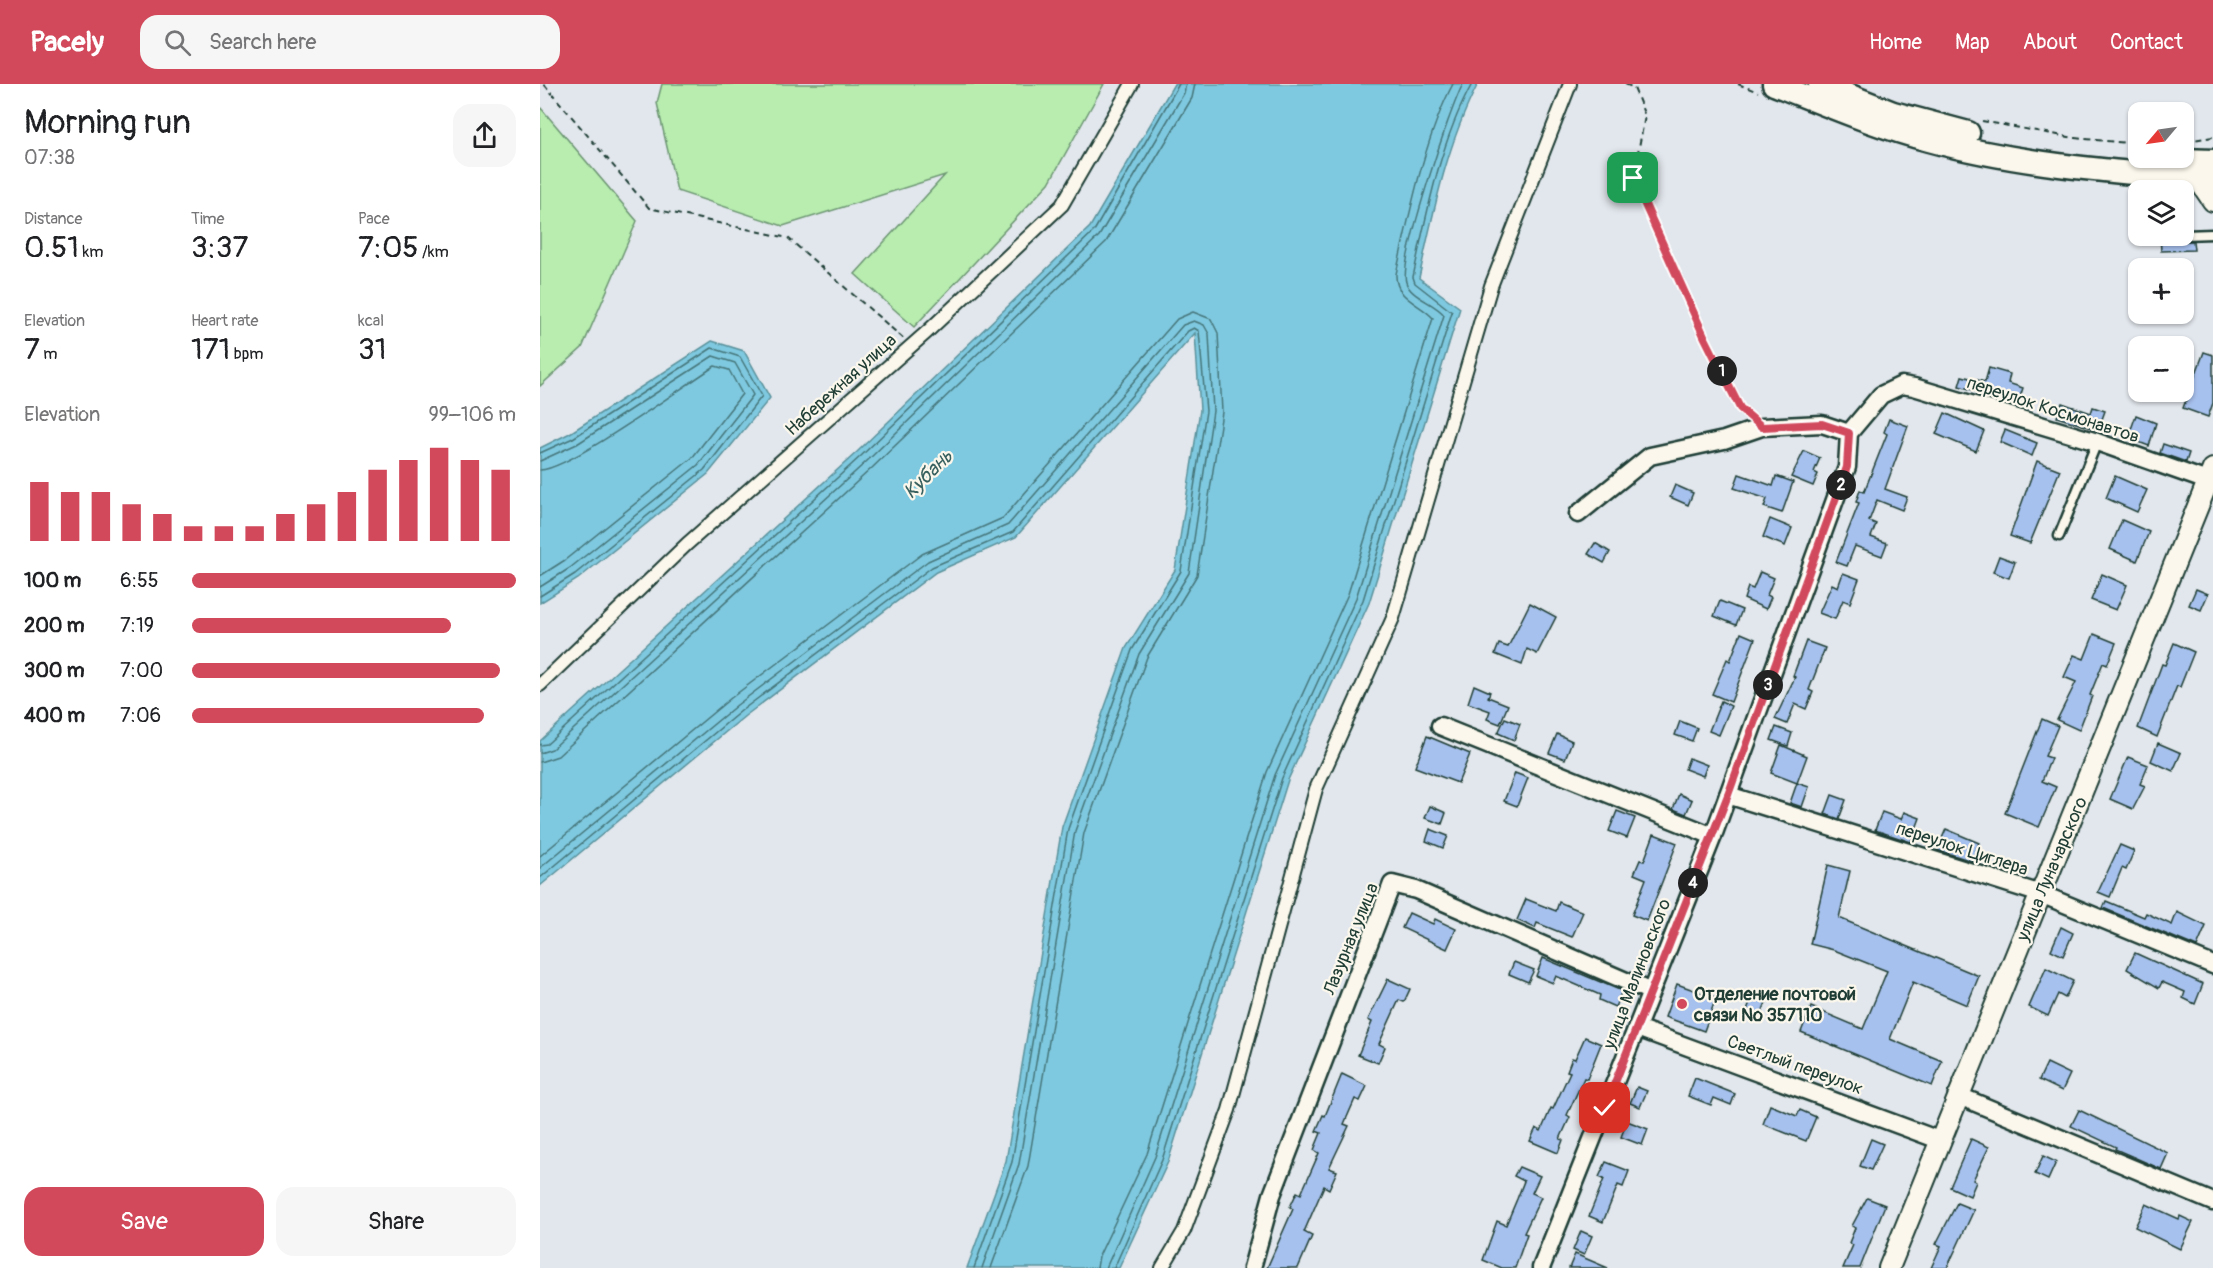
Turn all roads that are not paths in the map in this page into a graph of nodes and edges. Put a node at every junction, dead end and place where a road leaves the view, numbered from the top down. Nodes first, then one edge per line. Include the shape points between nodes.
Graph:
1 (1132, 84) edge
2 (1570, 84) edge
3 (1774, 84) edge
4 (1820, 84) edge
5 (2213, 160) edge
6 (2205, 179) edge
7 (2213, 201) edge
8 (2213, 234) edge
9 (2194, 235) edge
10 (1849, 433) junction
11 (2097, 442) junction
12 (2211, 478) edge
13 (1578, 514) dead end
14 (2059, 536) dead end
15 (540, 685) edge
16 (1440, 726) dead end
17 (1728, 795) junction
18 (1713, 836) junction
19 (2041, 894) junction
20 (2213, 964) edge
21 (1649, 991) junction
22 (1637, 1028) junction
23 (1957, 1095) junction
24 (1939, 1140) junction
25 (2213, 1202) edge
26 (1162, 1268) edge
27 (1252, 1268) edge
28 (1541, 1268) edge
29 (1889, 1268) edge

1 - 15 street, Набережная улица via 1062,205 912,345 687,544
2 - 26 street via 1491,286 1393,618 1316,789 1229,1110 1184,1231
3 - 6 main road via 1931,141 2042,162 2155,177
4 - 5 main road via 1893,113 1965,133 2110,156
6 - 7 street
8 - 9 lane
10 - 11 street, переулок Космонавтов via 1881,395 1902,385
10 - 13 street via 1822,424 1762,427 1724,440 1650,456
10 - 17 street, улица Малиновского via 1847,467
11 - 12 street, переулок Космонавтов
11 - 14 lane
12 - 19 street, улица Луначарского
16 - 18 street
17 - 18 street, улица Малиновского
17 - 19 street, переулок Циглера
18 - 21 street, улица Малиновского
19 - 20 street, переулок Циглера
19 - 23 street, улица Луначарского
21 - 22 street, улица Малиновского
21 - 27 street, Лазурная улица via 1392,884 1272,1195
22 - 24 street, Светлый переулок
22 - 28 street, улица Малиновского
23 - 24 street, улица Луначарского
23 - 25 street
24 - 29 street, улица Луначарского

